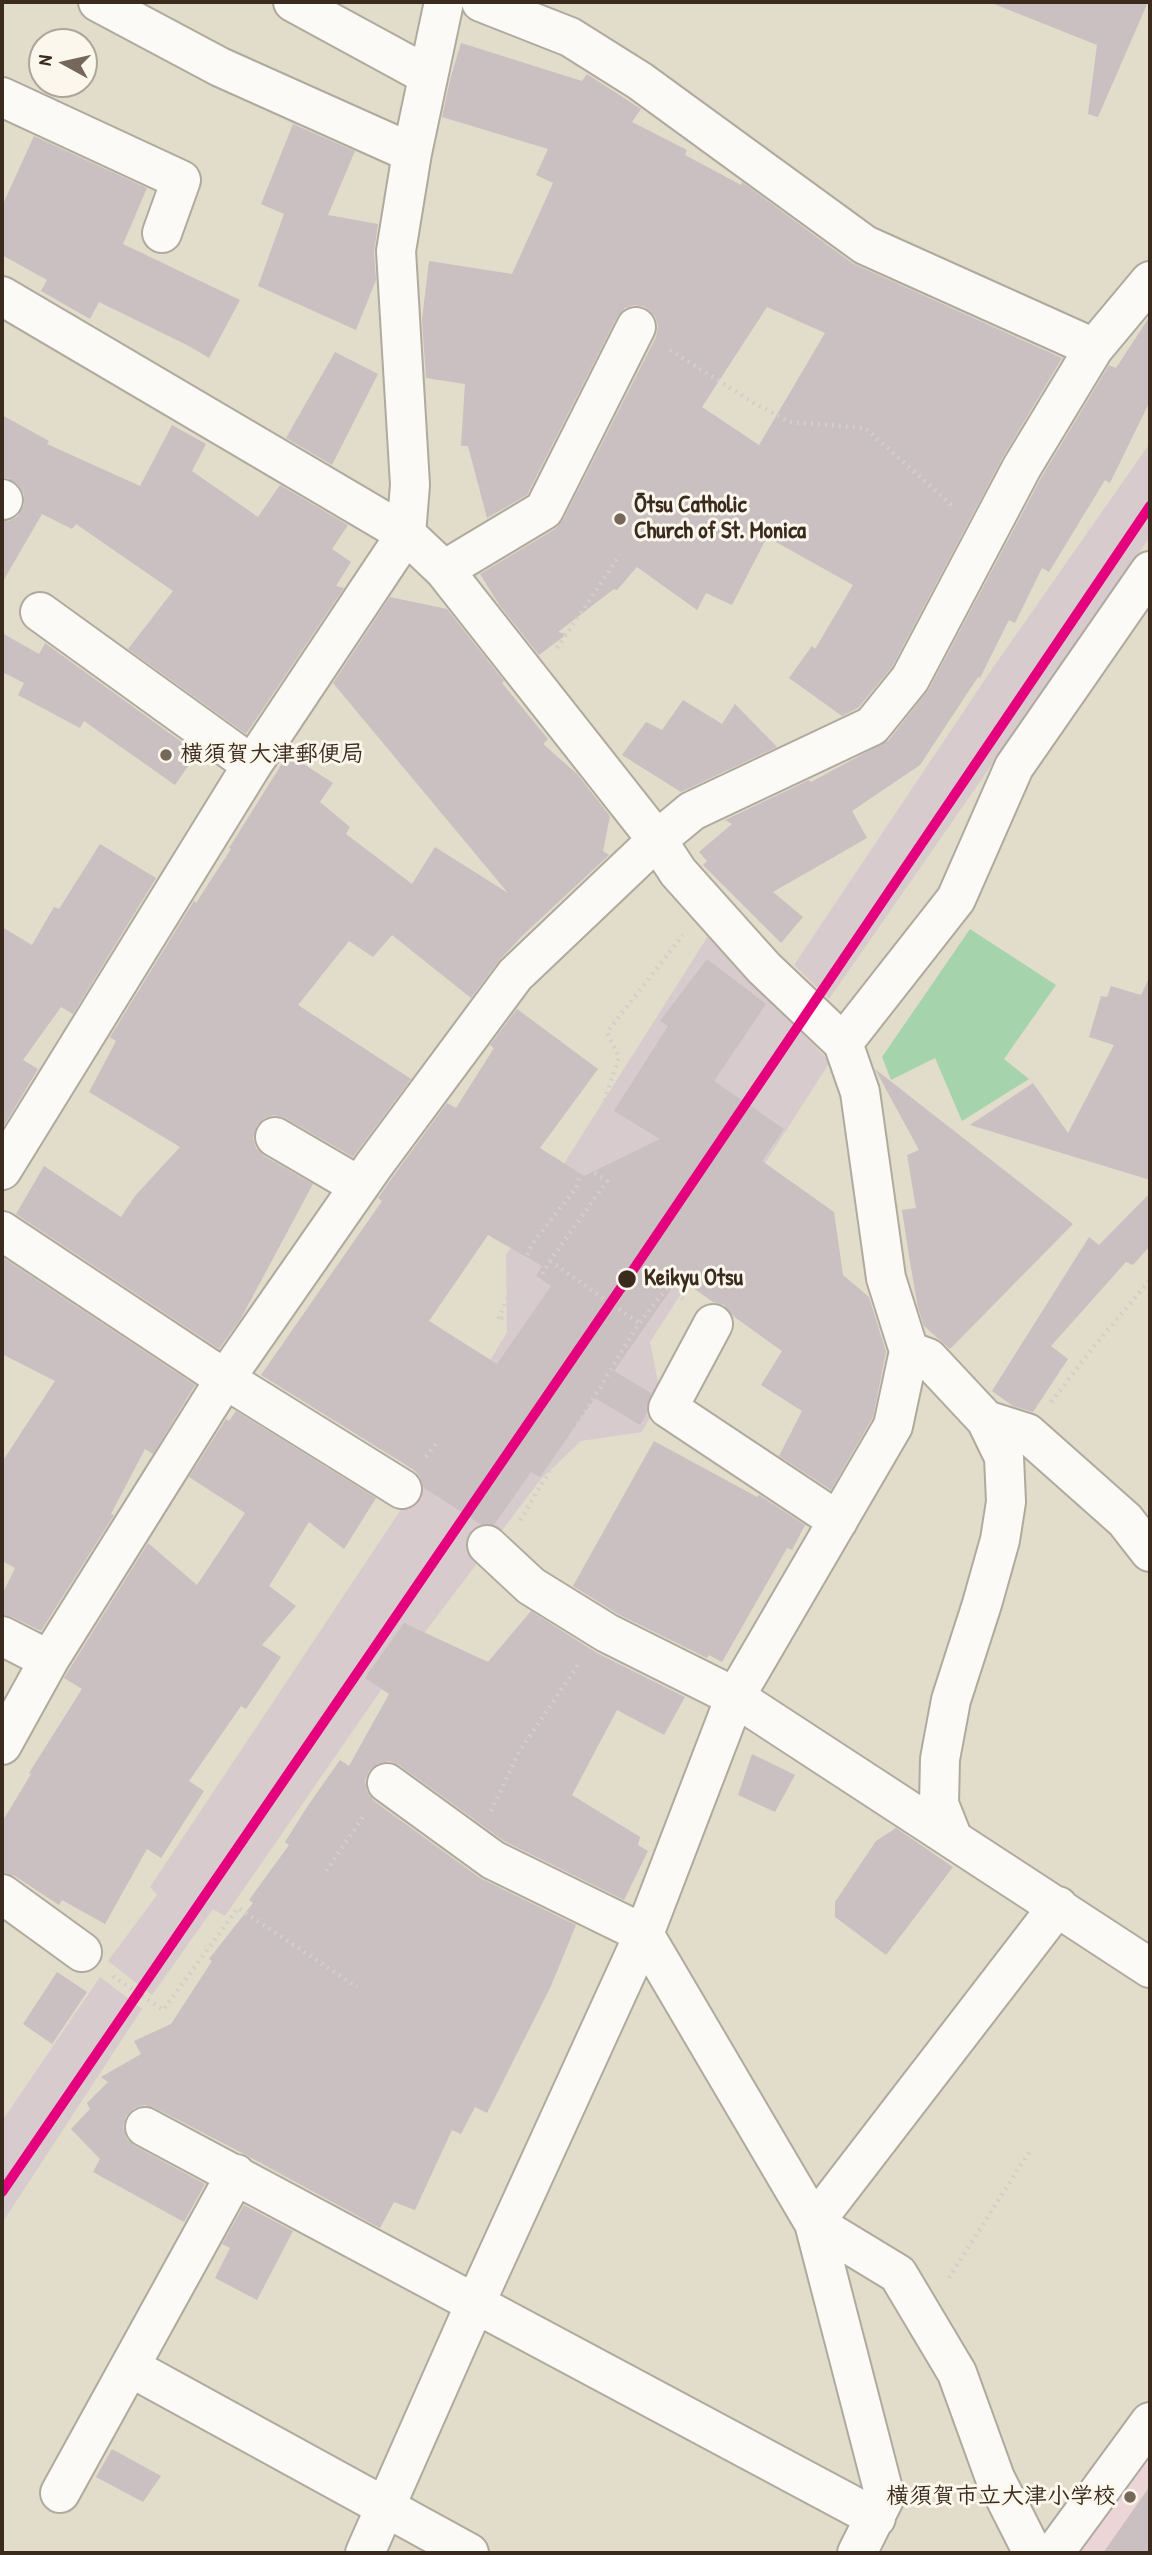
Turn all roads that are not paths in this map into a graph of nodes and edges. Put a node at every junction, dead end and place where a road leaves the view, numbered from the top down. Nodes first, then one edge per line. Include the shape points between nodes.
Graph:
1 (98, 2) edge
2 (293, 2) edge
3 (444, 2) edge
4 (481, 2) edge
5 (427, 75) junction
6 (2, 97) edge
7 (412, 153) junction
8 (162, 233) dead end
9 (1150, 281) edge
10 (2, 296) edge
11 (636, 327) road end
12 (1094, 348) junction
13 (406, 534) junction
14 (444, 570) junction
15 (1150, 571) edge
16 (40, 612) dead end
17 (252, 765) junction
18 (657, 840) junction
19 (843, 1043) junction
20 (275, 1137) dead end
21 (2, 1170) edge
22 (359, 1186) junction
23 (2, 1231) edge
24 (713, 1324) dead end
25 (909, 1351) junction
26 (225, 1379) junction
27 (986, 1420) junction
28 (402, 1489) dead end
29 (838, 1521) junction
30 (492, 1551) road end
31 (1150, 1552) edge
32 (2, 1636) edge
33 (49, 1660) junction
34 (735, 1697) junction
35 (2, 1745) edge
36 (387, 1783) dead end
37 (953, 1839) junction
38 (2, 1894) edge
39 (1058, 1906) junction
40 (644, 1934) junction
41 (82, 1952) road end
42 (1150, 1968) edge
43 (145, 2127) dead end
44 (236, 2174) junction
45 (814, 2223) junction
46 (475, 2304) junction
47 (130, 2367) junction
48 (1150, 2422) edge
49 (60, 2493) dead end
50 (386, 2509) junction
51 (876, 2518) junction
52 (365, 2553) edge
53 (469, 2553) edge
54 (857, 2553) edge
55 (1032, 2553) edge
56 (1055, 2553) edge

1 - 7 street via 220,67
2 - 5 street
3 - 5 street
4 - 12 street via 570,37 640,81 865,245
5 - 7 street
6 - 8 street via 181,180
7 - 13 street via 396,251 410,485
9 - 12 street
10 - 13 street
11 - 14 street via 544,510
12 - 18 street via 1022,467 911,679 872,726 692,811
13 - 14 street
13 - 17 street
14 - 18 street
15 - 19 street via 1014,767 956,899
16 - 17 street
17 - 21 street
18 - 19 street via 678,872 764,968
18 - 22 street via 515,975
19 - 25 street via 860,1092 886,1278
20 - 22 street
22 - 26 street
23 - 26 street
24 - 29 street via 668,1408
25 - 27 street via 929,1358
25 - 29 street via 893,1426
26 - 28 street
26 - 33 street
27 - 31 street via 1027,1433 1125,1520
27 - 37 street via 1004,1457 1006,1502 1000,1540 951,1700 940,1759 939,1804
29 - 34 street
30 - 34 street via 531,1586 602,1630
32 - 33 street
33 - 35 street
34 - 37 street
34 - 40 street
36 - 40 street via 493,1860
37 - 39 street
38 - 41 street
39 - 42 street
39 - 45 street
40 - 45 street
40 - 46 street
43 - 44 street
44 - 46 street
44 - 47 street
45 - 51 street via 885,2497
45 - 55 street via 898,2274 957,2373 995,2478
46 - 50 street
46 - 51 street
47 - 49 street
47 - 50 street
48 - 56 street
50 - 52 street
50 - 53 street
51 - 54 street

